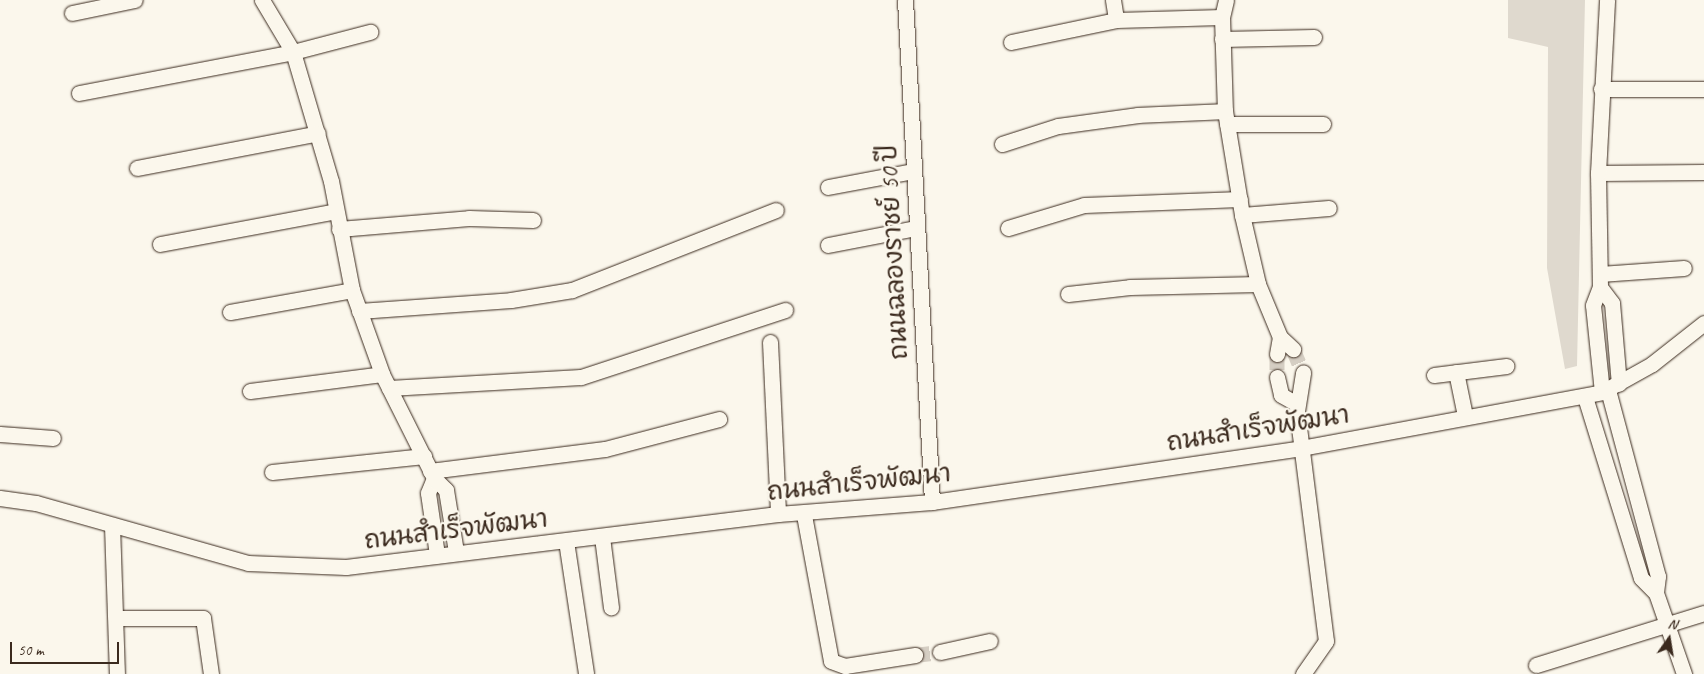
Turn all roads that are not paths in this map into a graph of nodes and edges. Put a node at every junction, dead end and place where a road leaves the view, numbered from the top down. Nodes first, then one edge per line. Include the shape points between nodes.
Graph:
1 (135, 0) edge
2 (262, 0) edge
3 (905, 0) edge
4 (1113, 0) edge
5 (1226, 0) edge
6 (1607, 0) edge
7 (72, 13) dead end
8 (1222, 17) junction
9 (1116, 20) junction
10 (370, 32) dead end
11 (1314, 37) dead end
12 (1222, 40) junction
13 (1011, 42) dead end
14 (293, 52) junction
15 (1601, 89) junction
16 (1704, 89) edge
17 (80, 93) dead end
18 (1226, 118) junction
19 (1323, 124) dead end
20 (318, 133) junction
21 (1002, 144) dead end
22 (137, 168) dead end
23 (913, 171) junction
24 (1704, 172) edge
25 (1598, 173) junction
26 (828, 188) dead end
27 (1240, 199) junction
28 (1329, 208) dead end
29 (776, 210) dead end
30 (336, 211) junction
31 (1242, 215) junction
32 (533, 220) dead end
33 (916, 228) junction
34 (1008, 228) dead end
35 (338, 229) junction
36 (160, 244) dead end
37 (828, 245) dead end
38 (1684, 268) dead end
39 (1600, 280) junction
40 (1258, 284) junction
41 (352, 290) junction
42 (1068, 294) dead end
43 (785, 310) dead end
44 (359, 311) junction
45 (230, 312) dead end
46 (1704, 323) edge
47 (1280, 337) junction
48 (770, 342) dead end
49 (1294, 350) tunnel mouth
50 (1277, 354) tunnel mouth
51 (1506, 366) dead end
52 (1303, 372) tunnel mouth
53 (1456, 372) junction
54 (382, 374) junction
55 (1434, 375) dead end
56 (1278, 377) tunnel mouth
57 (389, 388) junction
58 (1610, 388) junction
59 (250, 391) dead end
60 (1585, 397) junction
61 (1462, 402) junction
62 (1297, 408) junction
63 (719, 419) dead end
64 (0, 434) edge
65 (53, 438) dead end
66 (1301, 442) junction
67 (424, 456) junction
68 (272, 472) dead end
69 (432, 474) junction
70 (0, 498) edge
71 (932, 502) junction
72 (1641, 513) junction
73 (778, 514) junction
74 (804, 514) junction
75 (1622, 517) junction
76 (112, 525) junction
77 (602, 537) junction
78 (566, 541) junction
79 (456, 552) junction
80 (437, 555) junction
81 (1656, 594) junction
82 (610, 607) dead end
83 (1704, 613) edge
84 (118, 618) junction
85 (1667, 625) junction
86 (990, 641) dead end
87 (940, 652) tunnel mouth
88 (915, 655) tunnel mouth
89 (1536, 665) dead end
90 (116, 674) edge
91 (211, 674) edge
92 (586, 674) edge
93 (1303, 674) edge
94 (1684, 674) edge

1 - 7 street
2 - 14 street
3 - 23 street, ถนนฉลองราชย์ 50 ปี
4 - 9 street
5 - 8 street
6 - 15 street
8 - 9 street
8 - 12 street
9 - 13 street
10 - 14 street
11 - 12 street
12 - 18 street
14 - 17 street
14 - 20 street
15 - 16 street
15 - 25 street
18 - 19 street
18 - 21 street via 1138,115 1058,126
18 - 27 street
20 - 22 street
20 - 30 street
23 - 26 street
23 - 33 street, ถนนฉลองราชย์ 50 ปี
24 - 25 street
25 - 39 street
27 - 31 street
27 - 34 street via 1084,205
28 - 31 street
29 - 44 street via 572,290 511,300
30 - 35 street
30 - 36 street
31 - 40 street
32 - 35 street via 469,218
33 - 37 street
33 - 71 street, ถนนฉลองราชย์ 50 ปี
35 - 41 street
38 - 39 street
39 - 58 street via 1593,305
39 - 58 street via 1612,303
40 - 42 street via 1130,287
40 - 47 street
41 - 44 street
41 - 45 street
43 - 57 street via 581,377
44 - 54 street
46 - 58 street, ถนนสำเร็จพัฒนา
47 - 49 street
47 - 50 street
48 - 73 street
51 - 53 street
52 - 62 street via 1303,394
53 - 55 street
53 - 61 street
54 - 57 street
54 - 59 street
56 - 62 street via 1282,395
57 - 67 street
58 - 60 street, ถนนสำเร็จพัฒนา
58 - 72 street
60 - 61 street, ถนนสำเร็จพัฒนา
60 - 75 street
61 - 66 street, ถนนสำเร็จพัฒนา
62 - 66 street
63 - 69 street via 605,448
64 - 65 street
66 - 71 street, ถนนสำเร็จพัฒนา
66 - 93 street via 1326,641
67 - 68 street
67 - 69 street
69 - 79 street via 446,490
69 - 80 street via 428,493
70 - 76 street, ถนนสำเร็จพัฒนา via 36,502
71 - 74 street, ถนนสำเร็จพัฒนา
72 - 75 street
72 - 81 street via 1658,576
73 - 74 street, ถนนสำเร็จพัฒนา
73 - 77 street, ถนนสำเร็จพัฒนา
74 - 88 street via 831,661 845,666
75 - 81 street via 1641,578
76 - 80 street, ถนนสำเร็จพัฒนา via 248,563 289,567 346,567
76 - 84 street
77 - 78 street, ถนนสำเร็จพัฒนา
77 - 82 street
78 - 79 street, ถนนสำเร็จพัฒนา
78 - 92 street
79 - 80 street, ถนนสำเร็จพัฒนา
81 - 85 street
83 - 85 street
84 - 90 street
84 - 91 street via 203,618
85 - 89 street
85 - 94 street
86 - 87 street

